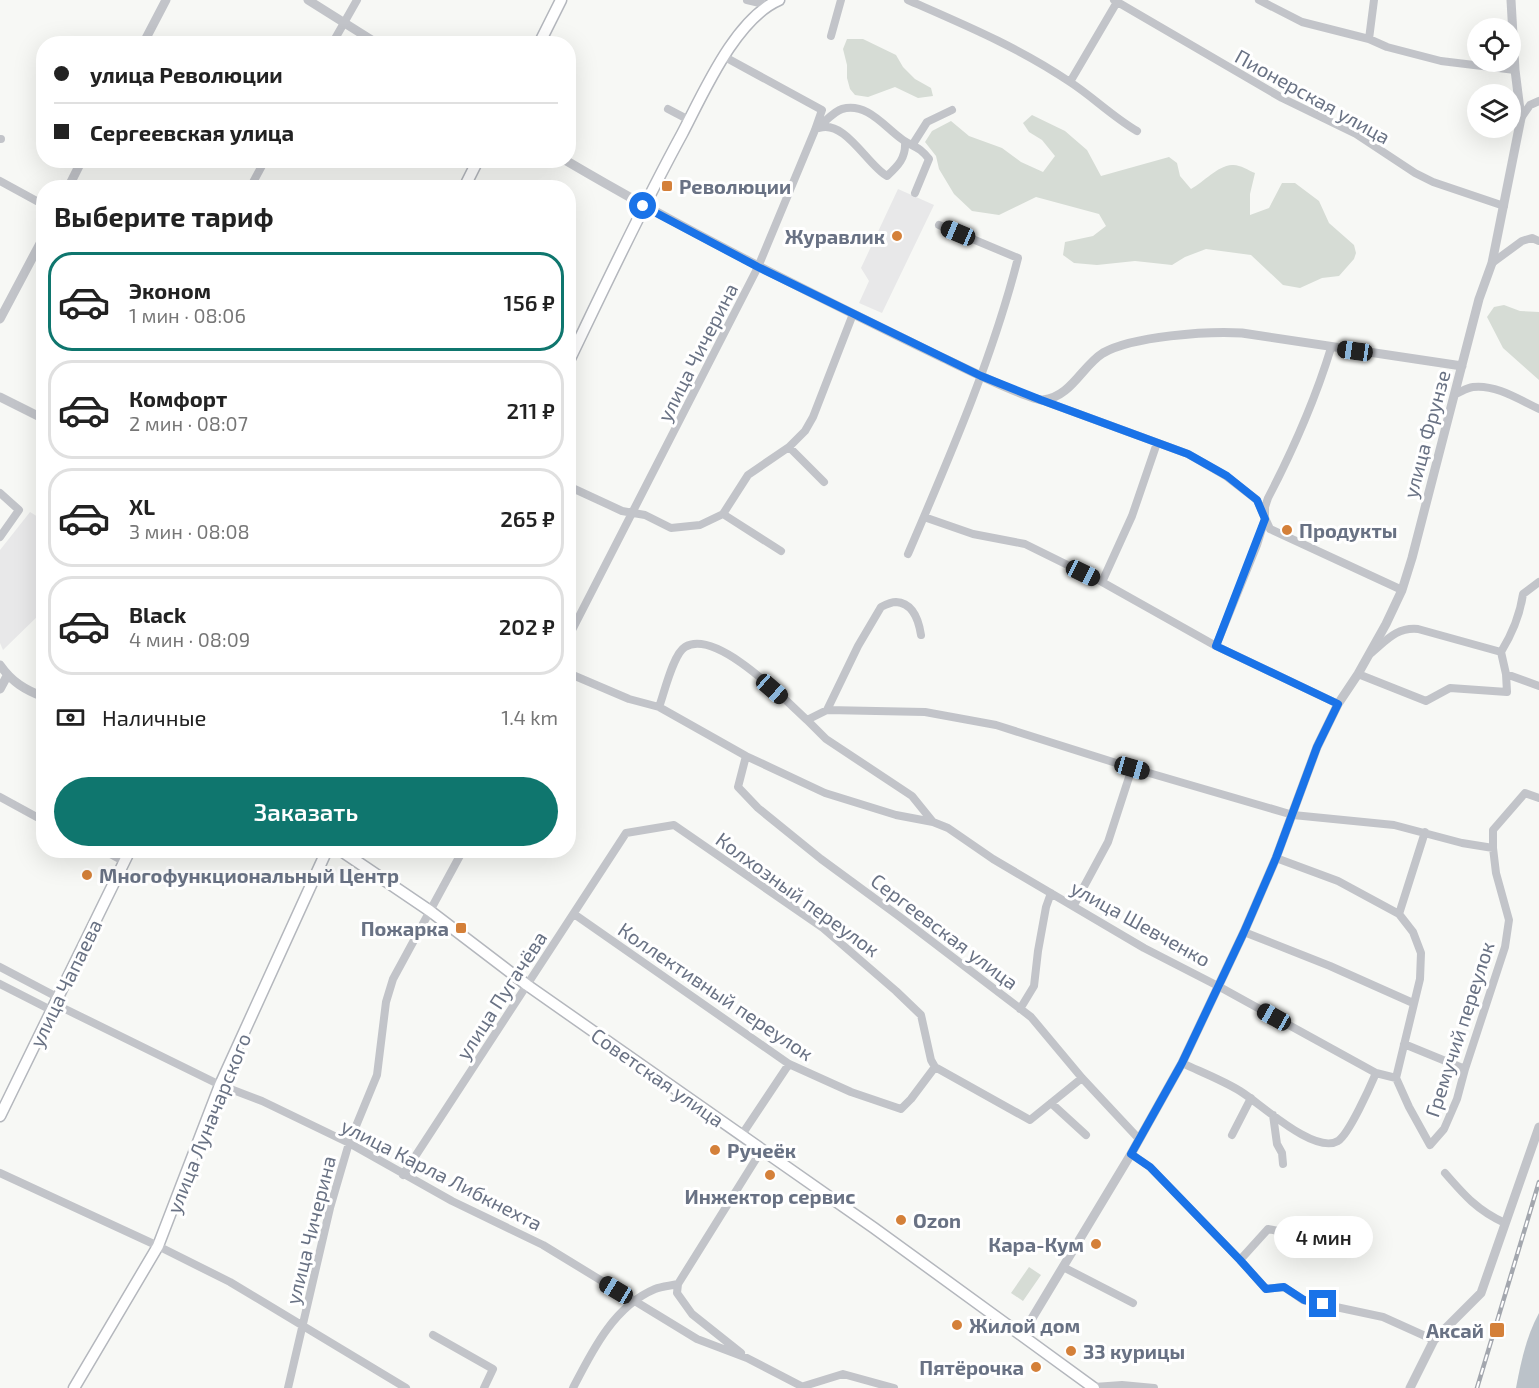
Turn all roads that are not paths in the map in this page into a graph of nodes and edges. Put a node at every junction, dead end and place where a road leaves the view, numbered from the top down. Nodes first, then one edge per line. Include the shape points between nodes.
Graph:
1 (166, 0) edge
2 (308, 0) edge
3 (357, 0) edge
4 (561, 0) edge
5 (747, 0) edge
6 (779, 0) edge
7 (841, 0) edge
8 (908, 0) edge
9 (1261, 0) edge
10 (1374, 0) edge
11 (1511, 0) edge
12 (1115, 1) edge
13 (767, 5) junction
14 (1512, 18) edge
15 (345, 23) junction
16 (147, 36) edge
17 (338, 36) edge
18 (365, 36) edge
19 (542, 36) edge
20 (831, 36) dead end
21 (1369, 39) junction
22 (723, 56) junction
23 (1467, 64) edge
24 (1070, 82) junction
25 (1539, 101) edge
26 (668, 109) dead end
27 (952, 110) dead end
28 (1521, 118) edge
29 (689, 120) junction
30 (815, 130) junction
31 (1137, 131) dead end
32 (1517, 138) edge
33 (909, 143) junction
34 (576, 166) edge
35 (0, 181) edge
36 (915, 193) dead end
37 (36, 201) edge
38 (643, 206) junction
39 (1504, 206) junction
40 (939, 225) dead end
41 (1539, 241) edge
42 (36, 251) edge
43 (1492, 263) junction
44 (758, 267) junction
45 (853, 314) junction
46 (0, 319) edge
47 (576, 346) edge
48 (1331, 348) junction
49 (1462, 366) junction
50 (981, 376) junction
51 (1455, 394) junction
52 (0, 397) edge
53 (1041, 400) junction
54 (1539, 410) edge
55 (36, 415) edge
56 (1157, 443) junction
57 (789, 447) junction
58 (824, 482) dead end
59 (576, 489) edge
60 (0, 493) edge
61 (633, 514) junction
62 (723, 514) junction
63 (924, 517) junction
64 (1265, 519) junction
65 (0, 537) edge
66 (781, 551) dead end
67 (908, 555) dead end
68 (1102, 582) junction
69 (1539, 582) edge
70 (1402, 590) junction
71 (576, 623) edge
72 (921, 635) dead end
73 (1216, 646) junction
74 (1501, 652) junction
75 (1369, 655) junction
76 (0, 665) edge
77 (1358, 674) junction
78 (1506, 674) junction
79 (7, 676) junction
80 (576, 676) edge
81 (1539, 686) edge
82 (0, 689) edge
83 (36, 694) edge
84 (1338, 704) junction
85 (659, 707) junction
86 (827, 710) junction
87 (807, 720) junction
88 (746, 756) junction
89 (1132, 768) junction
90 (0, 797) edge
91 (1539, 798) edge
92 (1293, 814) junction
93 (36, 817) edge
94 (933, 822) junction
95 (1425, 832) junction
96 (626, 833) joint
97 (1493, 848) junction
98 (118, 858) edge
99 (127, 858) edge
100 (323, 858) edge
101 (352, 858) edge
102 (460, 858) edge
103 (1276, 858) junction
104 (125, 862) junction
105 (1051, 893) junction
106 (1074, 905) junction
107 (430, 911) junction
108 (574, 914) junction
109 (1399, 914) junction
110 (1244, 932) junction
111 (0, 967) edge
112 (0, 984) edge
113 (527, 985) junction
114 (1218, 986) junction
115 (1413, 1003) junction
116 (55, 1004) junction
117 (1020, 1009) junction
118 (1404, 1044) junction
119 (1182, 1063) junction
120 (789, 1065) junction
121 (935, 1067) junction
122 (1465, 1069) junction
123 (1377, 1073) junction
124 (1082, 1078) junction
125 (1396, 1078) junction
126 (220, 1085) junction
127 (1251, 1098) junction
128 (1052, 1103) junction
129 (1273, 1115) junction
130 (0, 1116) edge
131 (1539, 1127) edge
132 (1086, 1135) dead end
133 (1232, 1135) dead end
134 (741, 1136) junction
135 (1139, 1139) junction
136 (349, 1143) junction
137 (761, 1151) junction
138 (1131, 1154) junction
139 (1282, 1164) dead end
140 (0, 1173) edge
141 (1445, 1173) dead end
142 (403, 1175) junction
143 (1505, 1223) junction
144 (1335, 1242) dead end
145 (158, 1246) junction
146 (1240, 1260) junction
147 (1063, 1268) junction
148 (678, 1284) junction
149 (634, 1301) junction
150 (1132, 1303) dead end
151 (304, 1326) junction
152 (432, 1335) dead end
153 (1022, 1335) junction
154 (1434, 1340) junction
155 (747, 1358) junction
156 (805, 1387) edge
157 (74, 1388) edge
158 (288, 1388) edge
159 (406, 1388) edge
160 (484, 1388) edge
161 (573, 1388) edge
162 (894, 1388) edge
163 (1094, 1388) edge
164 (1154, 1388) edge
165 (1410, 1388) edge

1 - 16 street
2 - 15 street
3 - 15 street
4 - 19 main road
5 - 13 street
6 - 13 main road
7 - 20 street
8 - 24 street via 1004,42
9 - 21 street via 1302,22
10 - 21 street
11 - 14 street, улица Фрунзе
12 - 24 street
12 - 39 street, Пионерская улица via 1282,98 1356,134 1415,173
13 - 22 main road
15 - 17 street
15 - 18 street
21 - 23 street via 1387,47
22 - 29 main road
22 - 30 street, улица Чичерина via 822,110
24 - 31 street
25 - 28 street via 1530,105
26 - 29 street
27 - 33 street via 927,122
29 - 38 main road
30 - 33 street via 841,109 858,108 873,114
30 - 33 street via 825,126 836,130 887,176 899,165
30 - 44 street, улица Чичерина
32 - 39 street, улица Фрунзе
33 - 36 street via 929,159
34 - 38 street
35 - 37 street
38 - 44 street
38 - 47 main road
39 - 43 street, улица Фрунзе
40 - 50 street via 1018,258
41 - 43 street via 1522,241
42 - 46 street
43 - 49 street, улица Фрунзе
44 - 45 street
44 - 61 street, улица Чичерина
45 - 50 street
45 - 57 street via 813,417 806,431
48 - 49 street
48 - 53 street via 1214,332 1142,342 1102,354 1068,388
48 - 64 street via 1307,415 1268,498
49 - 51 street, улица Фрунзе
50 - 53 street
50 - 63 street
51 - 54 street via 1480,386
51 - 70 street, улица Фрунзе
52 - 55 street
53 - 56 street
56 - 64 street via 1188,454 1227,476 1257,500
56 - 68 street via 1132,516
57 - 58 street
57 - 62 street via 748,475
59 - 61 street
60 - 65 street via 19,510
61 - 62 street via 645,515 671,528 700,525
61 - 71 street, улица Чичерина
62 - 66 street
63 - 67 street
63 - 68 street via 973,534 1025,544
64 - 70 street via 1270,528
64 - 73 street
68 - 73 street
69 - 74 street via 1523,594 1521,610
70 - 75 street, улица Фрунзе
72 - 86 street via 918,617 904,605 895,602 881,606
73 - 84 street
74 - 75 street via 1410,628 1399,630
74 - 78 street
75 - 77 street, улица Фрунзе
76 - 79 street
77 - 78 street via 1426,700 1450,688 1507,692
77 - 84 street, улица Фрунзе
78 - 81 street
79 - 82 street
79 - 83 street
80 - 85 street, улица Шевченко
84 - 92 street, улица Фрунзе via 1317,747
85 - 87 street, улица Шевченко via 678,655 684,647 705,643 736,657
85 - 88 street, улица Шевченко
86 - 87 street
86 - 89 street via 924,712 996,725
87 - 94 street, улица Шевченко via 826,739 912,796
88 - 94 street, улица Шевченко via 825,793
88 - 117 street, Сергеевская улица via 738,787 758,808
89 - 92 street
89 - 106 street via 1108,842
90 - 93 street
91 - 97 street via 1525,793 1493,830
92 - 95 street
92 - 103 street, улица Фрунзе
94 - 105 street, улица Шевченко
95 - 97 street
95 - 109 street
96 - 108 street, улица Пугачёва
96 - 121 street, Колхозный переулок via 674,825 823,928 921,1015
97 - 122 street, Гремучий переулок via 1509,921 1505,947
98 - 104 street
99 - 104 main road, улица Чапаева
100 - 126 main road, улица Луначарского
101 - 107 main road, Советская улица
102 - 107 street, улица Чичерина
103 - 109 street via 1338,881
103 - 110 street, улица Фрунзе
104 - 116 main road, улица Чапаева
105 - 106 street, улица Шевченко
105 - 117 street via 1034,986
106 - 114 street, улица Шевченко via 1144,948
107 - 113 main road, Советская улица
107 - 136 street, улица Чичерина via 393,979 386,1002 377,1075
108 - 113 street, улица Пугачёва
108 - 120 street, Коллективный переулок
109 - 115 street via 1413,932 1421,953 1420,979
110 - 114 street, улица Фрунзе
110 - 115 street
111 - 116 street, улица Карла Либкнехта
112 - 116 street, улица Карла Либкнехта
113 - 134 main road, Советская улица
113 - 142 street, улица Пугачёва
114 - 119 street, улица Фрунзе
114 - 123 street, улица Шевченко
115 - 118 street
116 - 126 street, улица Карла Либкнехта
116 - 130 main road, улица Чапаева
117 - 124 street, Сергеевская улица
118 - 122 street
118 - 125 street
119 - 127 street
119 - 135 street, улица Фрунзе
120 - 121 street, Коллективный переулок via 901,1109
120 - 134 street
121 - 128 street via 1030,1120
122 - 125 street, Гремучий переулок via 1444,1130 1430,1145
123 - 125 street, улица Шевченко
123 - 129 street via 1338,1141 1312,1140
124 - 128 street
124 - 135 street, Сергеевская улица
126 - 136 street, улица Карла Либкнехта
126 - 145 main road, улица Луначарского
127 - 129 street
127 - 133 street
128 - 132 street
129 - 139 street
131 - 143 street
134 - 137 main road, Советская улица
135 - 138 street, улица Фрунзе
136 - 142 street, улица Карла Либкнехта
136 - 151 street, улица Чичерина via 327,1218
137 - 148 street
137 - 153 main road, Советская улица
138 - 146 street via 1150,1167
138 - 147 street, улица Фрунзе
140 - 145 street
141 - 143 street via 1487,1215
142 - 149 street, улица Карла Либкнехта via 543,1245
143 - 154 street via 1481,1293
144 - 146 street via 1268,1229
145 - 151 street via 230,1282
145 - 157 main road, улица Луначарского
146 - 154 street via 1266,1289 1284,1287 1304,1300 1383,1317
147 - 150 street
147 - 153 street, улица Фрунзе
148 - 149 street via 656,1289
148 - 155 street via 677,1293 692,1314
149 - 155 street, улица Карла Либкнехта via 697,1339
149 - 161 street via 594,1347
151 - 158 street, улица Чичерина
151 - 159 street
152 - 160 street via 493,1369
153 - 163 main road, Советская улица
154 - 165 street
155 - 156 street, улица Карла Либкнехта
156 - 162 street, улица Карла Либкнехта via 843,1374
163 - 164 street

